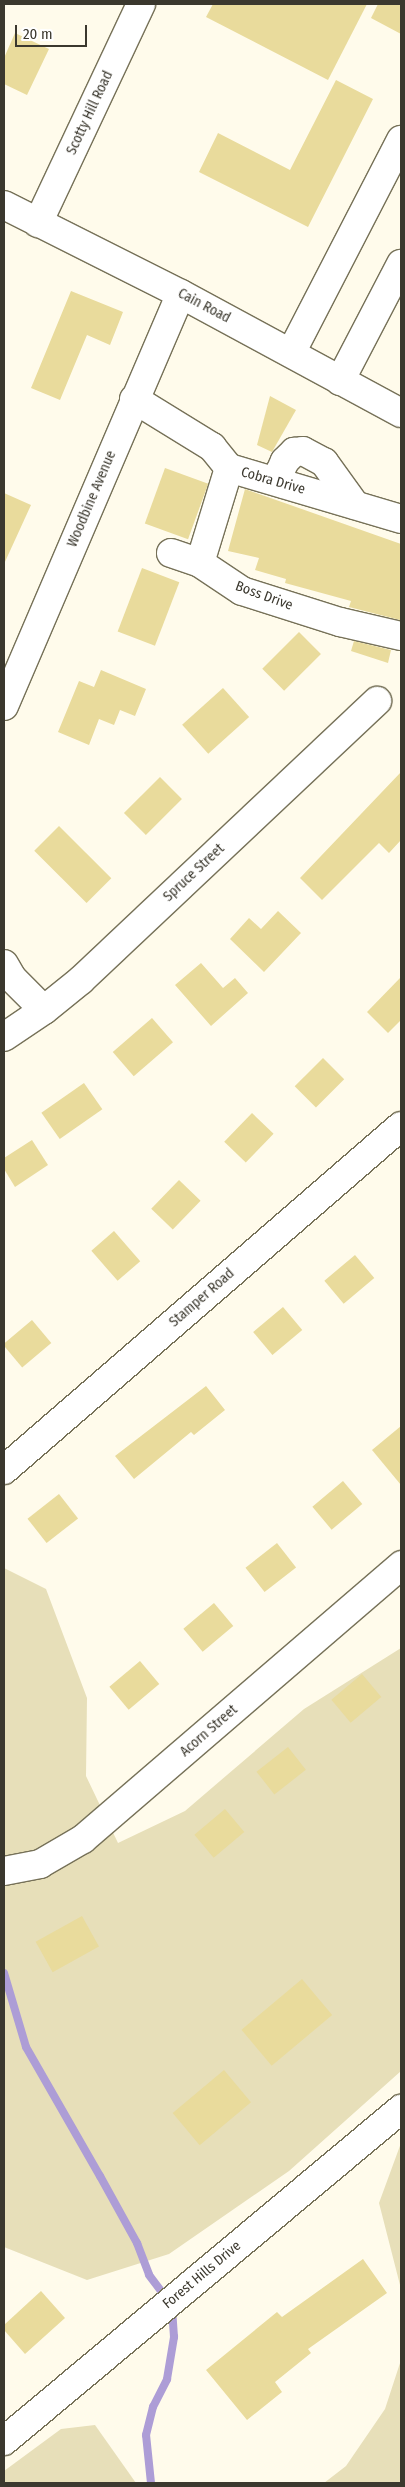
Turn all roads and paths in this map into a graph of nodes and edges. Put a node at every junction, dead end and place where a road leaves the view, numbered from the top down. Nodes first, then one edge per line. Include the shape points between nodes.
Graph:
1 (142, 4) edge
2 (401, 140) edge
3 (4, 205) edge
4 (38, 223) junction
5 (401, 264) edge
6 (181, 294) junction
7 (291, 353) junction
8 (340, 381) junction
9 (134, 400) junction
10 (401, 413) edge
11 (229, 468) junction
12 (284, 484) junction
13 (355, 505) junction
14 (401, 518) edge
15 (171, 553) dead end
16 (200, 564) junction
17 (401, 636) edge
18 (377, 701) dead end
19 (4, 706) edge
20 (4, 964) edge
21 (44, 1010) junction
22 (4, 1037) edge
23 (401, 1126) edge
24 (4, 1470) edge
25 (401, 1565) edge
26 (4, 1871) edge
27 (401, 2109) edge
28 (4, 2441) edge

1 - 4 street, Scotty Hill Road
2 - 7 street
3 - 4 street, Cain Road
4 - 6 street, Cain Road
5 - 8 street
6 - 7 street, Cain Road
6 - 9 street, Woodbine Avenue
7 - 8 street, Cain Road
8 - 10 street, Cain Road
9 - 11 street, Cobra Drive via 212,447
9 - 19 street, Woodbine Avenue
11 - 12 street, Cobra Drive
11 - 16 street
12 - 13 street, Cobra Drive
12 - 13 street via 280,472 284,462 294,452 303,452 324,462
13 - 14 street, Cobra Drive
15 - 16 street, Boss Drive
16 - 17 street, Boss Drive via 242,591 340,622
18 - 21 street, Spruce Street via 81,980
20 - 21 street via 12,978
21 - 22 street, Spruce Street
23 - 24 street, Stamper Road
25 - 26 street, Acorn Street via 83,1839 40,1864
27 - 28 street, Forest Hills Drive

